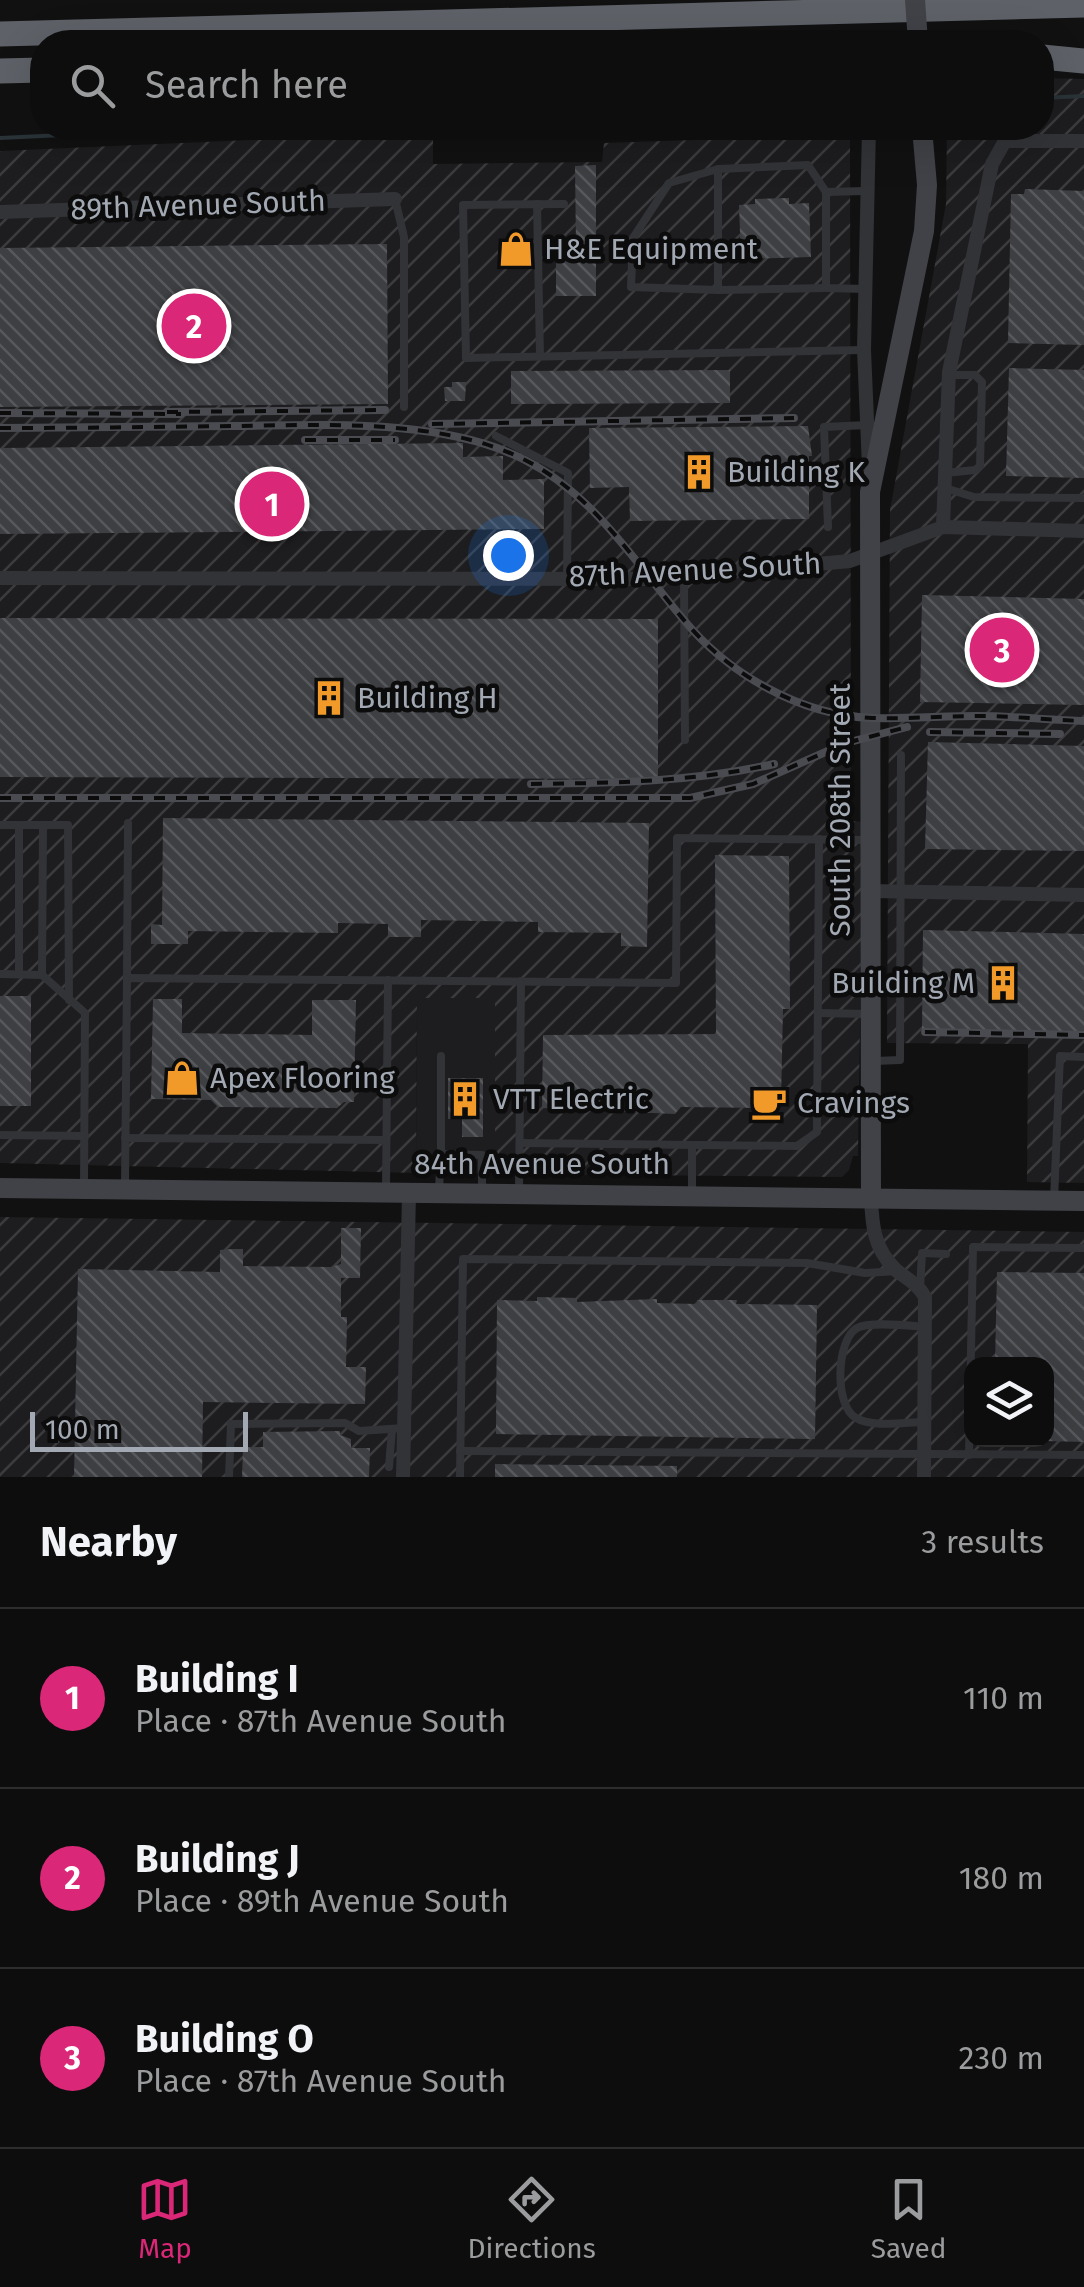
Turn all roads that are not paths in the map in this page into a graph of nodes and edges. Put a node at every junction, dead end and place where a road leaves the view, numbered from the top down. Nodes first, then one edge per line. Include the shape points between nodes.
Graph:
1 (915, 0) edge
2 (1084, 5) edge
3 (150, 30) edge
4 (917, 30) edge
5 (30, 33) edge
6 (0, 34) edge
7 (1084, 44) edge
8 (1054, 45) edge
9 (1054, 58) edge
10 (1084, 61) edge
11 (30, 70) edge
12 (0, 71) edge
13 (868, 140) edge
14 (923, 140) edge
15 (1084, 141) edge
16 (718, 169) junction
17 (865, 190) junction
18 (826, 192) junction
19 (395, 199) joint
20 (536, 204) junction
21 (564, 204) dead end
22 (0, 212) edge
23 (826, 288) junction
24 (718, 290) junction
25 (865, 290) junction
26 (864, 350) junction
27 (540, 356) junction
28 (949, 375) junction
29 (404, 407) dead end
30 (868, 425) junction
31 (496, 436) dead end
32 (945, 480) junction
33 (870, 492) junction
34 (1084, 498) edge
35 (828, 527) dead end
36 (944, 527) junction
37 (1084, 531) edge
38 (870, 553) junction
39 (684, 576) junction
40 (0, 578) edge
41 (567, 578) junction
42 (685, 740) dead end
43 (901, 755) dead end
44 (128, 823) dead end
45 (20, 825) junction
46 (43, 825) junction
47 (0, 826) edge
48 (819, 839) junction
49 (870, 840) junction
50 (870, 892) junction
51 (900, 892) junction
52 (1084, 896) edge
53 (19, 972) junction
54 (0, 974) edge
55 (42, 975) junction
56 (127, 978) junction
57 (388, 980) junction
58 (521, 982) junction
59 (69, 1000) junction
60 (818, 1013) junction
61 (870, 1014) junction
62 (441, 1056) dead end
63 (1084, 1056) edge
64 (870, 1061) junction
65 (0, 1134) edge
66 (85, 1136) junction
67 (126, 1138) junction
68 (386, 1140) junction
69 (520, 1143) junction
70 (692, 1145) junction
71 (441, 1154) junction
72 (0, 1188) edge
73 (84, 1189) junction
74 (125, 1190) junction
75 (386, 1193) junction
76 (409, 1193) junction
77 (439, 1193) junction
78 (482, 1194) junction
79 (519, 1194) junction
80 (692, 1195) junction
81 (871, 1197) junction
82 (1054, 1200) junction
83 (1084, 1201) edge
84 (1084, 1248) edge
85 (946, 1254) dead end
86 (898, 1272) junction
87 (920, 1290) junction
88 (927, 1327) junction
89 (925, 1422) junction
90 (398, 1428) junction
91 (460, 1451) junction
92 (924, 1455) junction
93 (970, 1455) junction
94 (1084, 1456) edge
95 (396, 1472) edge
96 (229, 1477) edge
97 (460, 1477) edge
98 (924, 1477) edge

1 - 4 street, bridge
2 - 3 highway
5 - 6 highway
7 - 8 highway
9 - 10 highway
11 - 12 highway
13 - 17 street
14 - 33 street, South 208th Street via 924,231
15 - 28 street via 1004,141 992,164
16 - 18 lane via 808,165
16 - 24 lane
16 - 24 lane via 669,182 633,238 631,287
17 - 18 lane
17 - 25 street
18 - 23 lane
19 - 22 street, 89th Avenue South
19 - 29 lane via 404,237
20 - 21 lane
20 - 27 lane
20 - 27 lane via 463,205 465,339 466,358
23 - 24 lane
23 - 25 lane
25 - 26 street
26 - 27 lane
26 - 30 street
28 - 32 street
28 - 32 lane via 975,375 982,382 980,466
30 - 33 street
30 - 35 lane via 824,428
31 - 41 lane via 568,474
32 - 34 lane via 974,497
32 - 36 street
33 - 38 street, South 208th Street
36 - 37 street, 87th Avenue South
36 - 38 street, 87th Avenue South
38 - 39 street, 87th Avenue South
38 - 49 street, South 208th Street
39 - 41 street, 87th Avenue South
39 - 42 lane
40 - 41 street, 87th Avenue South
43 - 51 lane
44 - 56 lane
45 - 46 lane
45 - 47 lane
45 - 53 lane
46 - 55 lane
46 - 59 lane via 68,825
48 - 49 lane
48 - 58 lane via 677,838 676,983
48 - 60 lane
49 - 50 street, South 208th Street
50 - 51 street
50 - 61 street, South 208th Street
51 - 52 street
51 - 64 lane via 900,1060
53 - 54 lane
53 - 55 lane
55 - 59 lane
56 - 57 lane
56 - 67 lane
57 - 58 lane
57 - 68 lane
58 - 69 lane
59 - 66 lane via 84,1014
60 - 61 lane
60 - 70 lane via 817,1132 796,1146
61 - 64 street, South 208th Street
62 - 71 lane
63 - 82 lane via 1060,1056
64 - 81 street, South 208th Street
65 - 66 lane
66 - 73 lane
67 - 68 lane
67 - 74 lane
68 - 75 lane
69 - 70 lane
69 - 79 lane
70 - 80 lane
71 - 77 lane
71 - 78 lane via 482,1155
72 - 73 street, 84th Avenue South
73 - 74 street, 84th Avenue South
74 - 75 street, 84th Avenue South
75 - 76 street, 84th Avenue South
76 - 77 street, 84th Avenue South
76 - 90 street
77 - 78 street, 84th Avenue South
78 - 79 street, 84th Avenue South
79 - 80 street, 84th Avenue South
80 - 81 street, 84th Avenue South
81 - 82 street, 84th Avenue South
81 - 86 street, South 208th Street via 876,1242
82 - 83 street, 84th Avenue South
84 - 93 lane via 972,1247
85 - 87 lane via 922,1253
86 - 87 street, South 208th Street
86 - 91 lane via 807,1263 463,1259
87 - 88 street
88 - 89 street
88 - 89 lane via 864,1326 842,1351 842,1402 851,1415
89 - 92 street
90 - 95 street
90 - 96 lane via 231,1424
91 - 92 lane
91 - 97 lane
92 - 93 lane
92 - 98 street
93 - 94 lane

